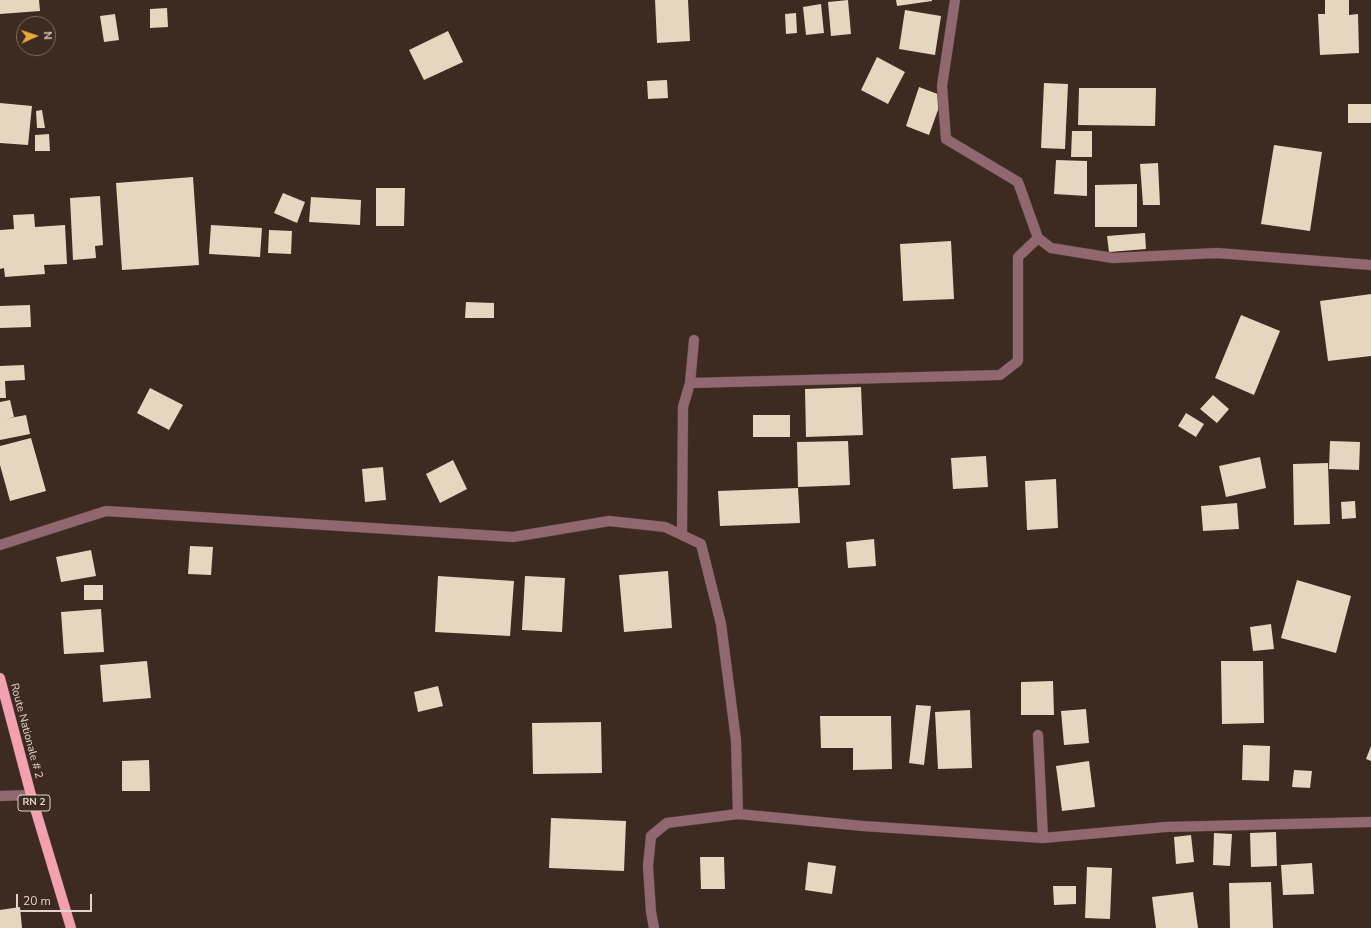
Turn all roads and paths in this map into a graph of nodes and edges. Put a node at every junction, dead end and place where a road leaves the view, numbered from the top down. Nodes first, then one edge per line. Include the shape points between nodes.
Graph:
1 (955, 0) edge
2 (1038, 238) junction
3 (1371, 265) edge
4 (694, 340) dead end
5 (690, 383) junction
6 (682, 535) junction
7 (0, 545) edge
8 (0, 678) edge
9 (1038, 735) dead end
10 (31, 795) junction
11 (0, 796) edge
12 (738, 814) junction
13 (1371, 822) edge
14 (1043, 838) junction
15 (71, 928) edge
16 (654, 928) edge

1 - 2 street via 942,86 946,139 1018,182
2 - 3 street via 1051,248 1113,258 1217,253
2 - 5 street via 1018,257 1018,361 1000,375
4 - 5 street
5 - 6 street via 682,408
6 - 7 street via 664,527 609,521 513,538 106,511
6 - 12 street via 701,544 721,624 736,740
8 - 10 main road, Route Nationale # 2 / RN 2
9 - 14 street
10 - 11 street
10 - 15 main road, Route Nationale # 2 / RN 2
12 - 14 street via 863,826
12 - 16 street via 668,823 651,836 648,866
13 - 14 street via 1166,827

